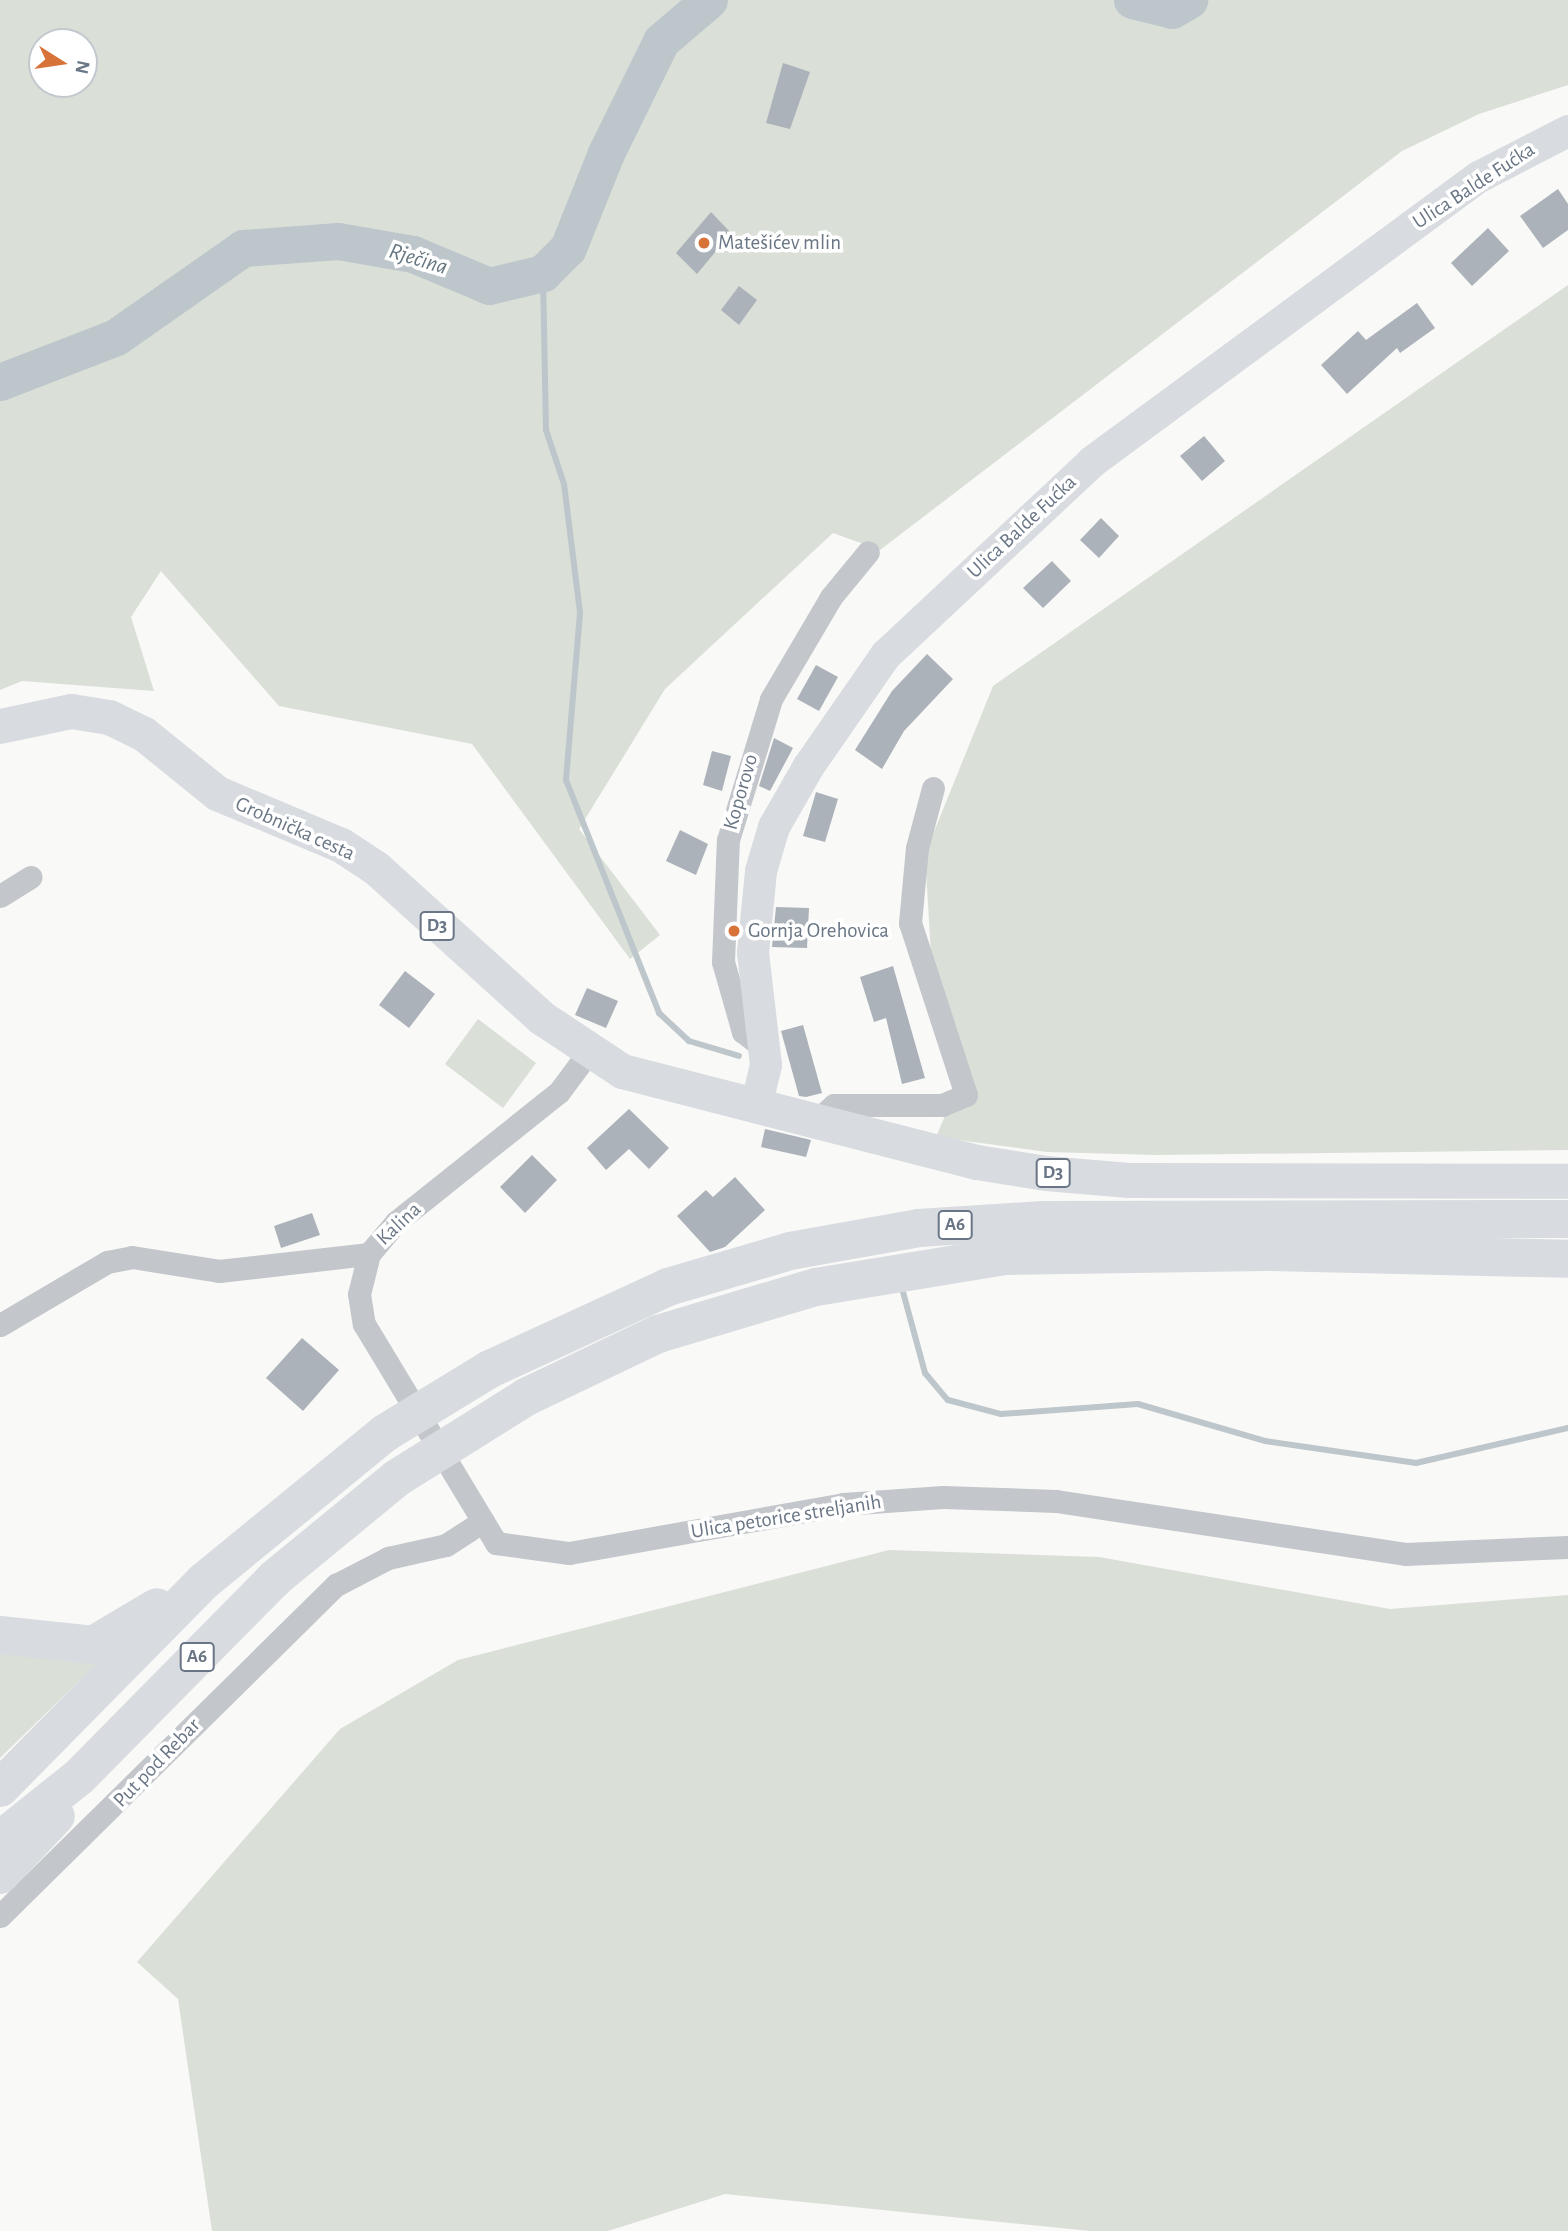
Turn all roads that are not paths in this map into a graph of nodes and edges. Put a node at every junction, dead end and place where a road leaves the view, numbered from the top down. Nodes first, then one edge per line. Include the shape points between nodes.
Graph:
1 (1568, 131) edge
2 (868, 552) dead end
3 (0, 726) edge
4 (933, 788) dead end
5 (30, 877) dead end
6 (0, 896) edge
7 (765, 1049) junction
8 (587, 1053) junction
9 (756, 1107) junction
10 (816, 1121) junction
11 (1568, 1181) edge
12 (1568, 1219) edge
13 (369, 1254) junction
14 (1568, 1259) edge
15 (0, 1325) edge
16 (483, 1521) junction
17 (1568, 1547) edge
18 (235, 1552) junction
19 (0, 1635) edge
20 (79, 1777) junction
21 (0, 1788) edge
22 (0, 1840) edge
23 (0, 1875) edge
24 (0, 1916) edge

1 - 7 main road, Ulica Balde Fućka via 1479,177 1092,462 886,655 809,766 775,827 761,871 753,953
2 - 7 street, Koporovo via 831,597 771,699 727,840 723,962 743,1032
3 - 8 main road, Grobnička cesta / D3 via 71,711 109,717 144,734 217,793 341,845 376,868 477,964
4 - 10 street via 917,848 910,923 966,1095 942,1105 834,1105
5 - 6 street
7 - 9 main road, Ulica Balde Fućka
8 - 9 main road, D3 via 622,1071
8 - 13 street, Kalina via 559,1092 396,1222
9 - 10 main road, D3
10 - 11 main road, D3 via 977,1163 1129,1181
12 - 18 highway, A6 via 1010,1221 919,1228 790,1251 668,1287 490,1369 386,1433
13 - 15 street, Kalina via 219,1271 132,1257 107,1262
13 - 16 street, Ulica petorice streljanih via 361,1309 384,1366
14 - 20 highway, A6 via 1268,1252 1006,1256 816,1287 658,1334 526,1397 397,1478 274,1578
16 - 17 street, Ulica petorice streljanih via 496,1543 569,1553 843,1504 943,1497 1056,1501 1405,1554
16 - 24 street, Put pod Rebar via 427,1552 368,1565 311,1607
18 - 19 highway via 206,1566 140,1622 103,1642 55,1645
18 - 21 highway, A6
20 - 22 highway, A6
20 - 23 highway via 37,1842

